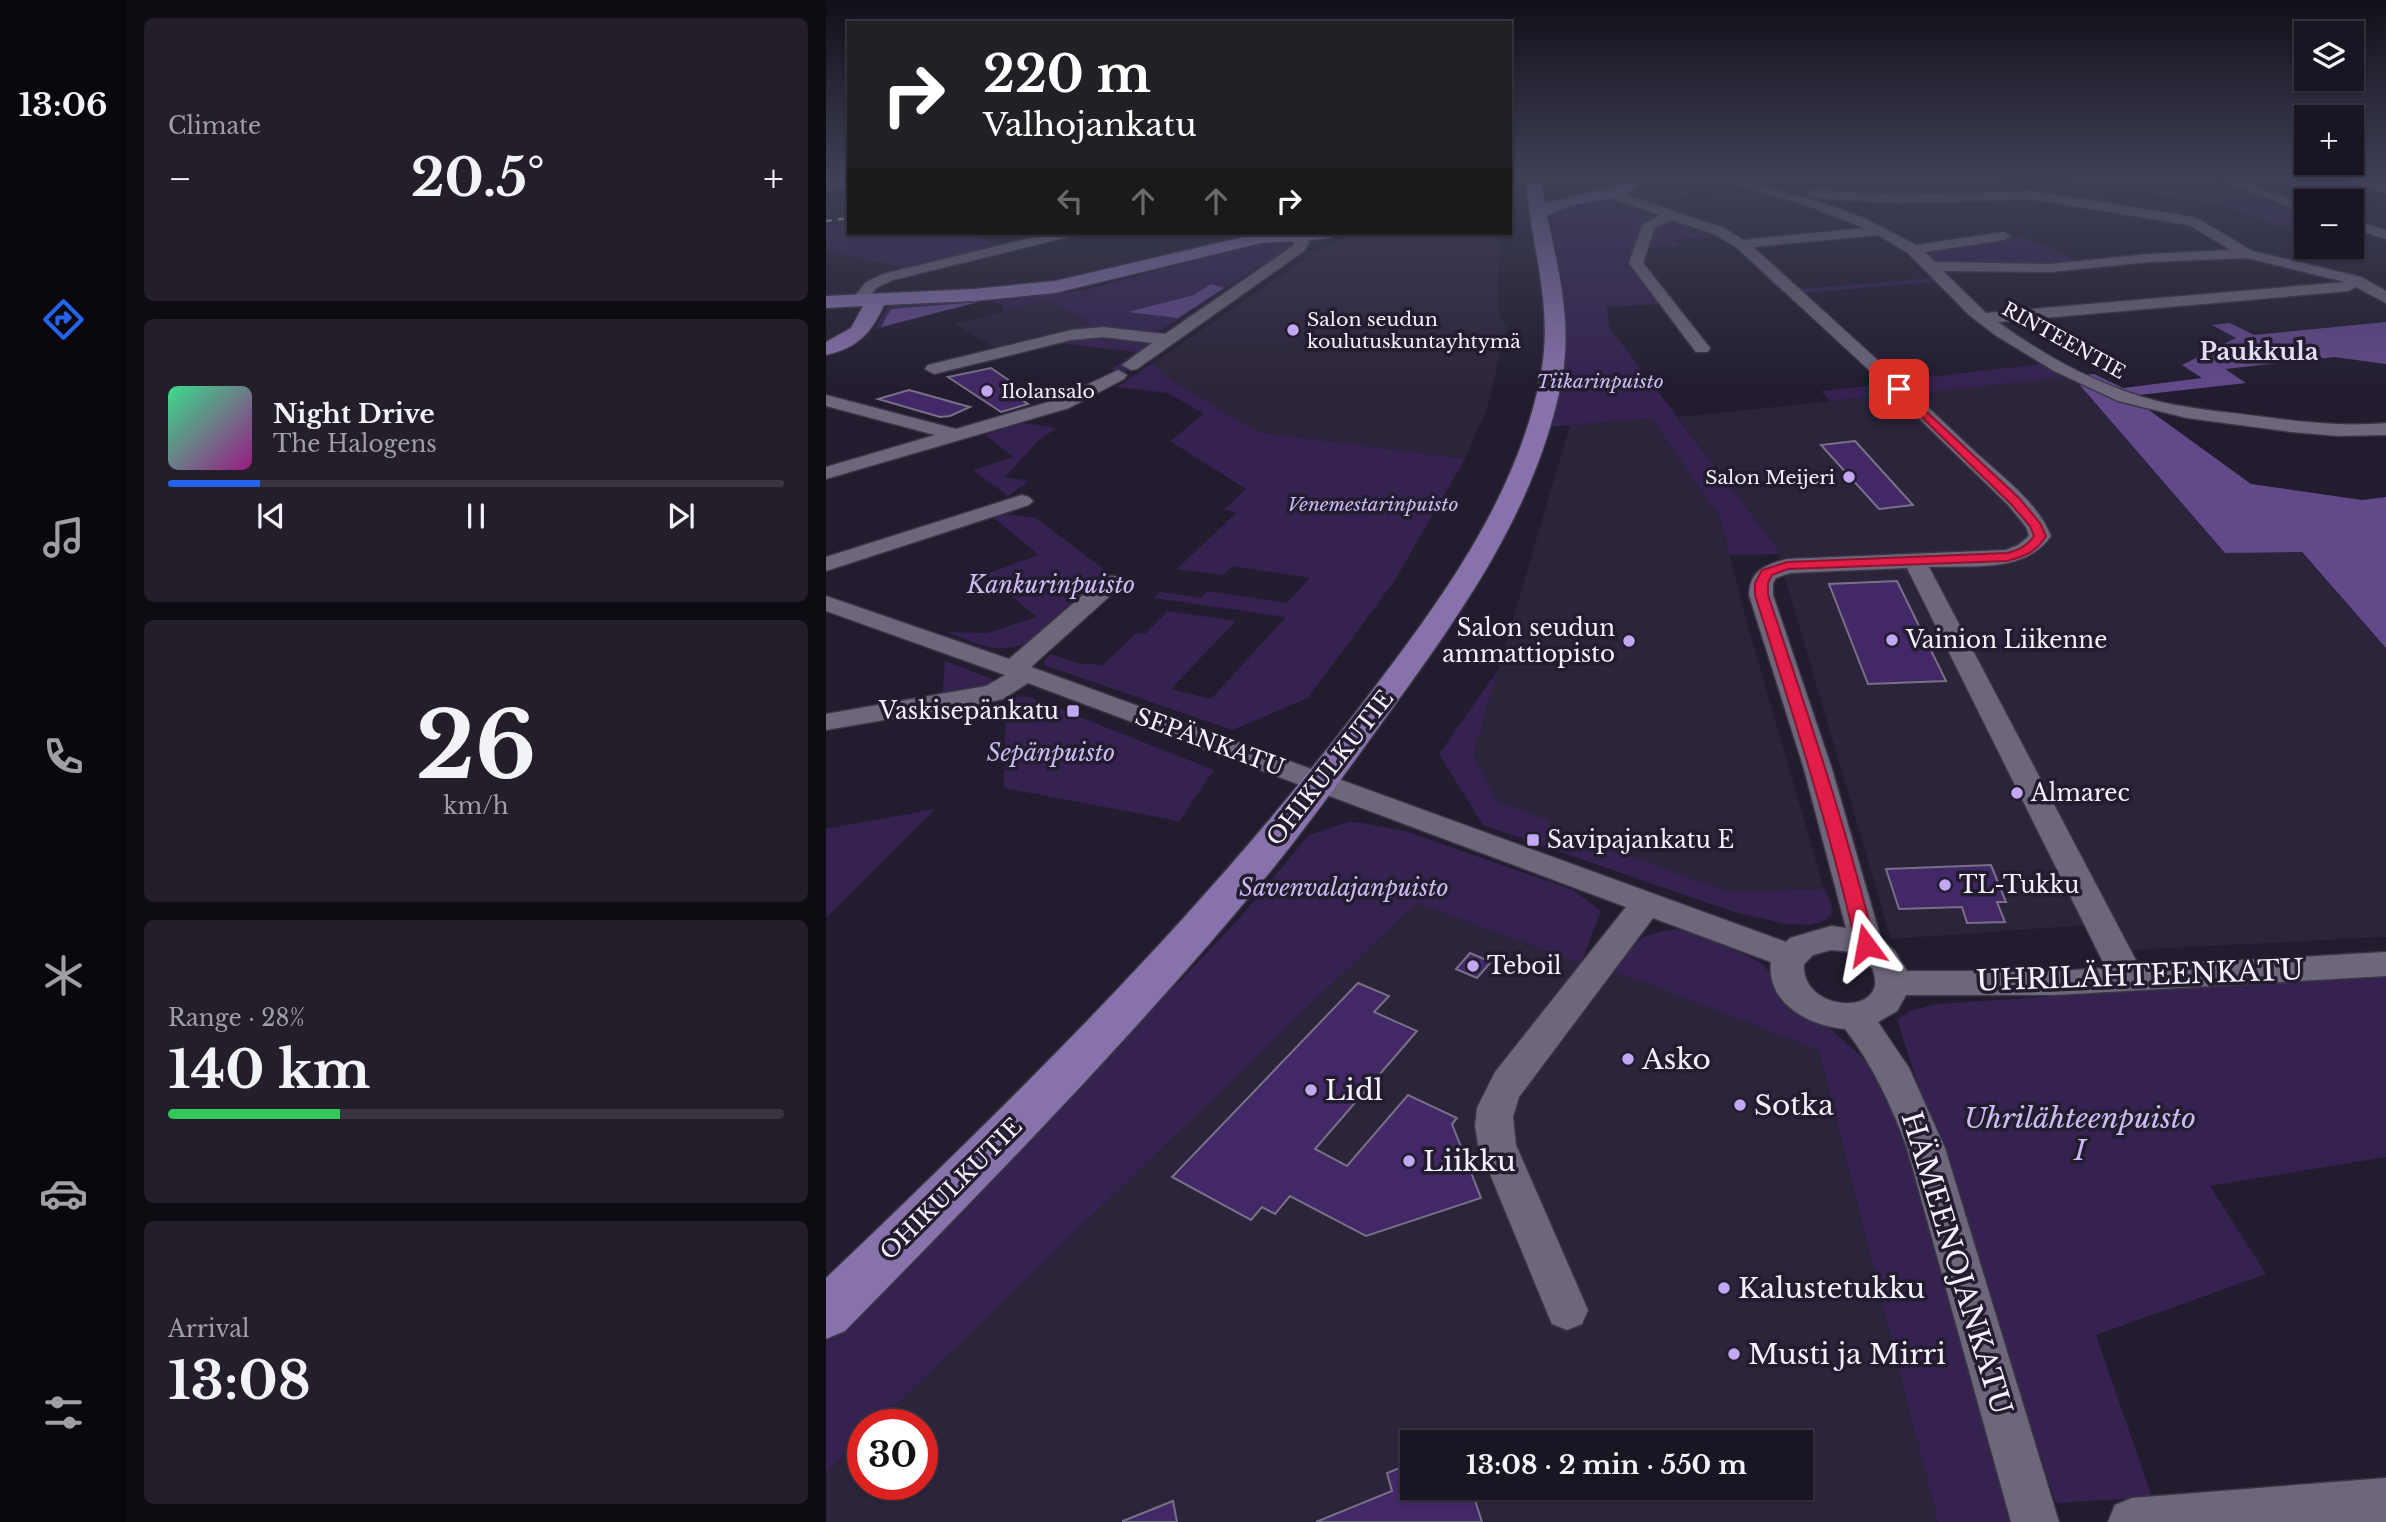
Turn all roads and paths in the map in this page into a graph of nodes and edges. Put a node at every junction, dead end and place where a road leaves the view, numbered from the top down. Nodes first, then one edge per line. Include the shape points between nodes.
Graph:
1 (1005, 248) edge
2 (1203, 248) edge
3 (1222, 248) edge
4 (1298, 248) edge
5 (1306, 248) edge
6 (1545, 248) edge
7 (1640, 248) edge
8 (1745, 248) edge
9 (1910, 248) edge
10 (1926, 248) edge
11 (2236, 248) edge
12 (1913, 250) junction
13 (2247, 254) junction
14 (1284, 260) junction
15 (1928, 266) junction
16 (2386, 283) edge
17 (2363, 284) junction
18 (826, 296) edge
19 (870, 297) junction
20 (2386, 298) edge
21 (826, 302) edge
22 (2175, 302) junction
23 (2197, 314) dead end
24 (1983, 318) junction
25 (1165, 339) junction
26 (826, 347) edge
27 (1702, 348) dead end
28 (934, 369) dead end
29 (826, 400) edge
30 (2386, 429) edge
31 (957, 435) junction
32 (826, 473) edge
33 (1022, 501) dead end
34 (1914, 561) junction
35 (826, 564) edge
36 (1113, 580) dead end
37 (826, 603) edge
38 (1019, 672) junction
39 (826, 722) edge
40 (1321, 782) junction
41 (1647, 903) junction
42 (1866, 945) junction
43 (1790, 956) junction
44 (2386, 964) edge
45 (2129, 979) junction
46 (1894, 983) junction
47 (1854, 1016) junction
48 (1567, 1310) dead end
49 (826, 1314) edge
50 (2386, 1502) edge
51 (2035, 1522) edge
52 (2132, 1522) edge

1 - 19 street via 901,273
2 - 19 main road via 1067,280
3 - 19 main road via 1064,285 990,294
4 - 14 street
5 - 14 street
6 - 40 main road, OHIKULKUTIE via 1553,289 1554,353 1531,452 1482,555 1416,655
7 - 27 street via 1636,263
8 - 34 street via 2015,501 2040,536 2023,553 2007,557
9 - 12 street, RINTEENTIE
10 - 12 street
11 - 13 street
12 - 15 street, RINTEENTIE
13 - 15 street via 2062,268
13 - 17 street
14 - 25 street
15 - 24 street, RINTEENTIE
16 - 17 street
17 - 20 street
17 - 22 street
18 - 19 main road
19 - 21 main road
19 - 26 main road via 846,333
22 - 23 street
22 - 24 street
24 - 30 street, RINTEENTIE via 2092,383 2144,403 2317,430
25 - 28 street via 1103,332 1072,335
25 - 31 street via 1124,370 1062,404
29 - 31 street
31 - 32 street
33 - 35 street
34 - 42 street via 1787,565 1767,573 1761,583 1847,866
34 - 45 street
36 - 38 street
37 - 38 street, SEPÄNKATU
38 - 39 street via 995,693
38 - 40 street, SEPÄNKATU
40 - 41 street, SEPÄNKATU
40 - 49 main road, OHIKULKUTIE via 1172,958 989,1152
41 - 43 street, SEPÄNKATU
41 - 48 street via 1502,1090 1494,1109 1497,1145
42 - 43 street via 1849,939 1822,939 1800,946
42 - 46 street via 1886,962
43 - 47 street via 1786,980 1798,998 1819,1011
44 - 45 street, UHRILÄHTEENKATU
45 - 46 street, UHRILÄHTEENKATU
46 - 47 street via 1883,1004
47 - 51 street, HÄMEENOJANKATU via 1877,1043 1904,1091 1926,1148
50 - 52 street

